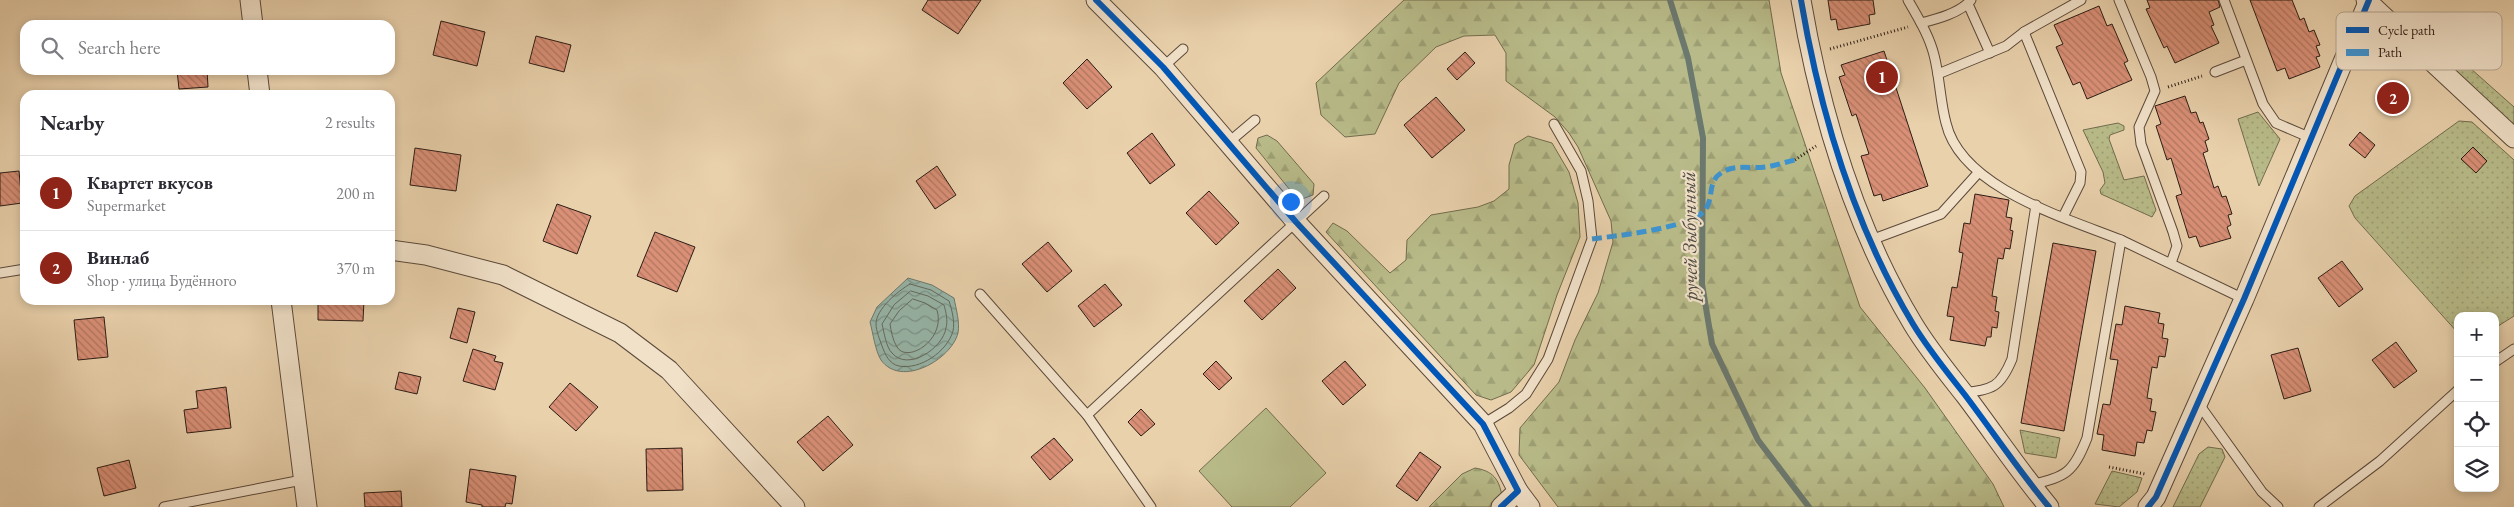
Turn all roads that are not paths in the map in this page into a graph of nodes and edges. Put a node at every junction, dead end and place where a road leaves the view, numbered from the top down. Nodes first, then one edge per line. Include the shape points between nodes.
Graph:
1 (250, 0) edge
2 (1096, 0) edge
3 (1801, 0) edge
4 (1908, 0) edge
5 (2081, 0) edge
6 (2120, 0) edge
7 (2224, 0) edge
8 (2367, 1) edge
9 (1969, 2) edge
10 (2379, 12) edge
11 (252, 20) edge
12 (1922, 24) junction
13 (2024, 32) junction
14 (1183, 49) dead end
15 (1990, 53) junction
16 (2246, 60) junction
17 (1163, 67) junction
18 (2339, 70) edge
19 (2441, 70) edge
20 (2215, 72) road end
21 (1938, 74) junction
22 (258, 75) edge
23 (259, 90) edge
24 (1255, 120) dead end
25 (1554, 124) dead end
26 (2311, 138) junction
27 (2514, 138) edge
28 (1229, 142) junction
29 (1978, 173) junction
30 (1324, 196) dead end
31 (2036, 206) junction
32 (2064, 217) junction
33 (1296, 222) junction
34 (1871, 240) junction
35 (2121, 240) junction
36 (395, 251) edge
37 (2170, 263) junction
38 (20, 270) edge
39 (0, 272) edge
40 (980, 294) dead end
41 (2244, 299) junction
42 (283, 305) edge
43 (2514, 349) edge
44 (2499, 359) edge
45 (1963, 393) junction
46 (2454, 394) edge
47 (2198, 403) junction
48 (1087, 415) junction
49 (1483, 424) junction
50 (302, 480) junction
51 (2031, 485) junction
52 (1518, 491) junction
53 (164, 507) edge
54 (306, 507) edge
55 (795, 507) edge
56 (1152, 507) edge
57 (1501, 507) edge
58 (1530, 507) edge
59 (2049, 507) edge
60 (2148, 507) edge
61 (2278, 507) edge
62 (2319, 507) edge

1 - 11 street
2 - 17 street
3 - 34 street via 1810,55 1832,136
4 - 12 lane
5 - 13 lane
6 - 37 lane via 2155,91 2139,127 2141,144 2177,246
7 - 16 lane
8 - 10 street
9 - 12 lane
9 - 15 lane
12 - 21 lane
13 - 15 lane
13 - 32 lane via 2081,172 2080,183
14 - 17 lane
15 - 21 lane
16 - 20 lane
16 - 26 lane via 2263,104 2276,123
17 - 28 street
18 - 26 street
19 - 27 street
21 - 29 lane via 1946,125 1956,147
22 - 23 street
24 - 28 lane
25 - 49 lane via 1582,171 1592,238 1548,359 1526,394
26 - 41 street
28 - 33 street
29 - 31 lane
29 - 34 lane via 1941,214
30 - 33 lane
31 - 32 lane
31 - 45 lane via 2012,359 2003,380 1988,390
32 - 35 lane
33 - 48 lane
33 - 49 street
34 - 45 street via 1914,325
35 - 37 lane
35 - 51 lane via 2087,438 2077,464 2056,479
36 - 55 street via 503,274 620,333 669,370
37 - 41 lane
38 - 39 lane
40 - 48 lane
41 - 47 street
42 - 50 street
43 - 44 lane
45 - 51 street
46 - 62 lane via 2380,462
47 - 60 street via 2156,498
47 - 61 lane via 2262,492
48 - 56 lane
49 - 52 street
50 - 53 lane
50 - 54 street
51 - 59 street
52 - 57 street
52 - 58 street

